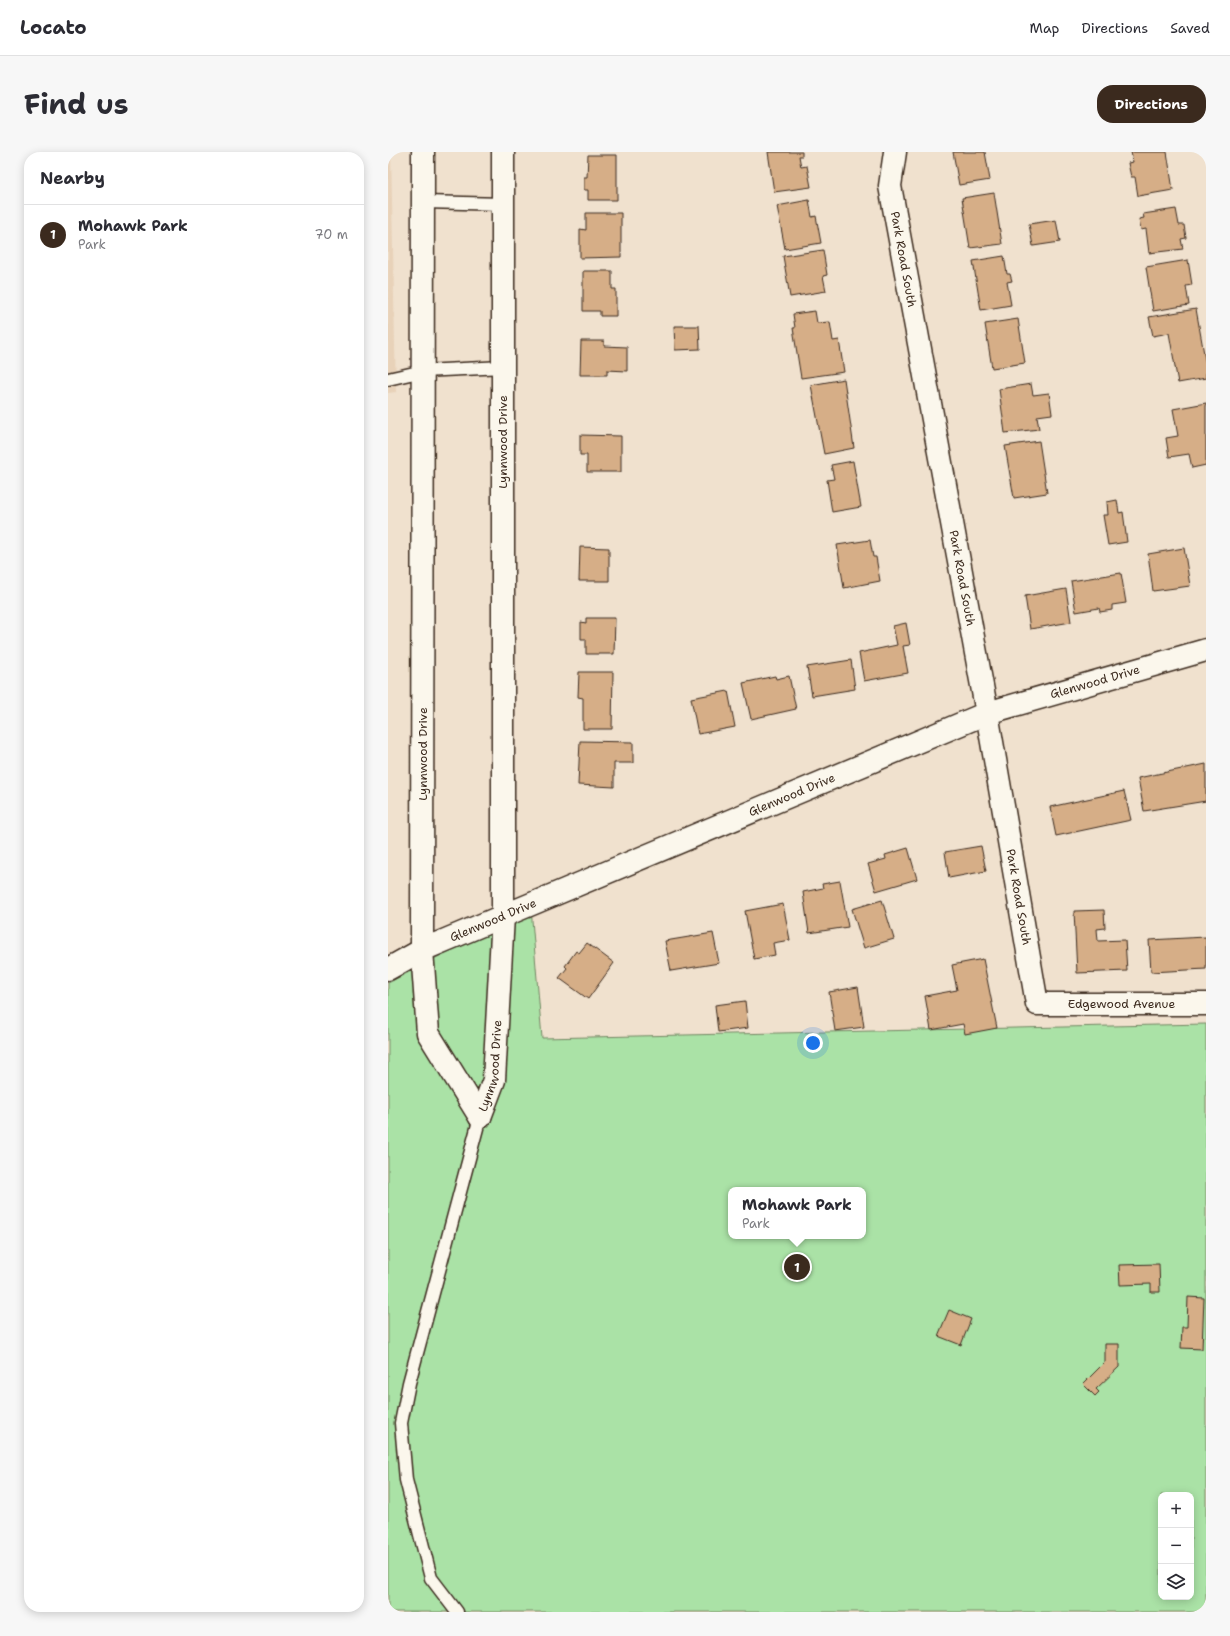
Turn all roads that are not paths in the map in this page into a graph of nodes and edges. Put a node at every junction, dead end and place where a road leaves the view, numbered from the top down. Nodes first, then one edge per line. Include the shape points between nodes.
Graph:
1 (423, 152) edge
2 (503, 152) edge
3 (895, 152) edge
4 (424, 202) junction
5 (503, 204) junction
6 (503, 367) junction
7 (423, 371) junction
8 (388, 379) edge
9 (1206, 650) edge
10 (987, 713) junction
11 (503, 916) junction
12 (422, 950) junction
13 (388, 969) edge
14 (1037, 1004) joint
15 (1206, 1004) edge
16 (480, 1117) junction
17 (456, 1612) edge

1 - 4 street, Lynnwood Drive
2 - 5 street, Lynnwood Drive
3 - 10 street, Park Road South via 890,186
4 - 5 lane
4 - 7 street, Lynnwood Drive
5 - 6 street, Lynnwood Drive
6 - 7 lane
6 - 11 street, Lynnwood Drive
7 - 8 lane
7 - 12 street, Lynnwood Drive
9 - 10 street, Glenwood Drive
10 - 11 street, Glenwood Drive
10 - 14 street, Park Road South
11 - 12 street, Glenwood Drive
11 - 16 street, Lynnwood Drive via 494,1080
12 - 13 street, Glenwood Drive
12 - 16 street, Lynnwood Drive via 428,1033
14 - 15 street, Edgewood Avenue
16 - 17 lane via 409,1383 401,1423 406,1480 431,1578

